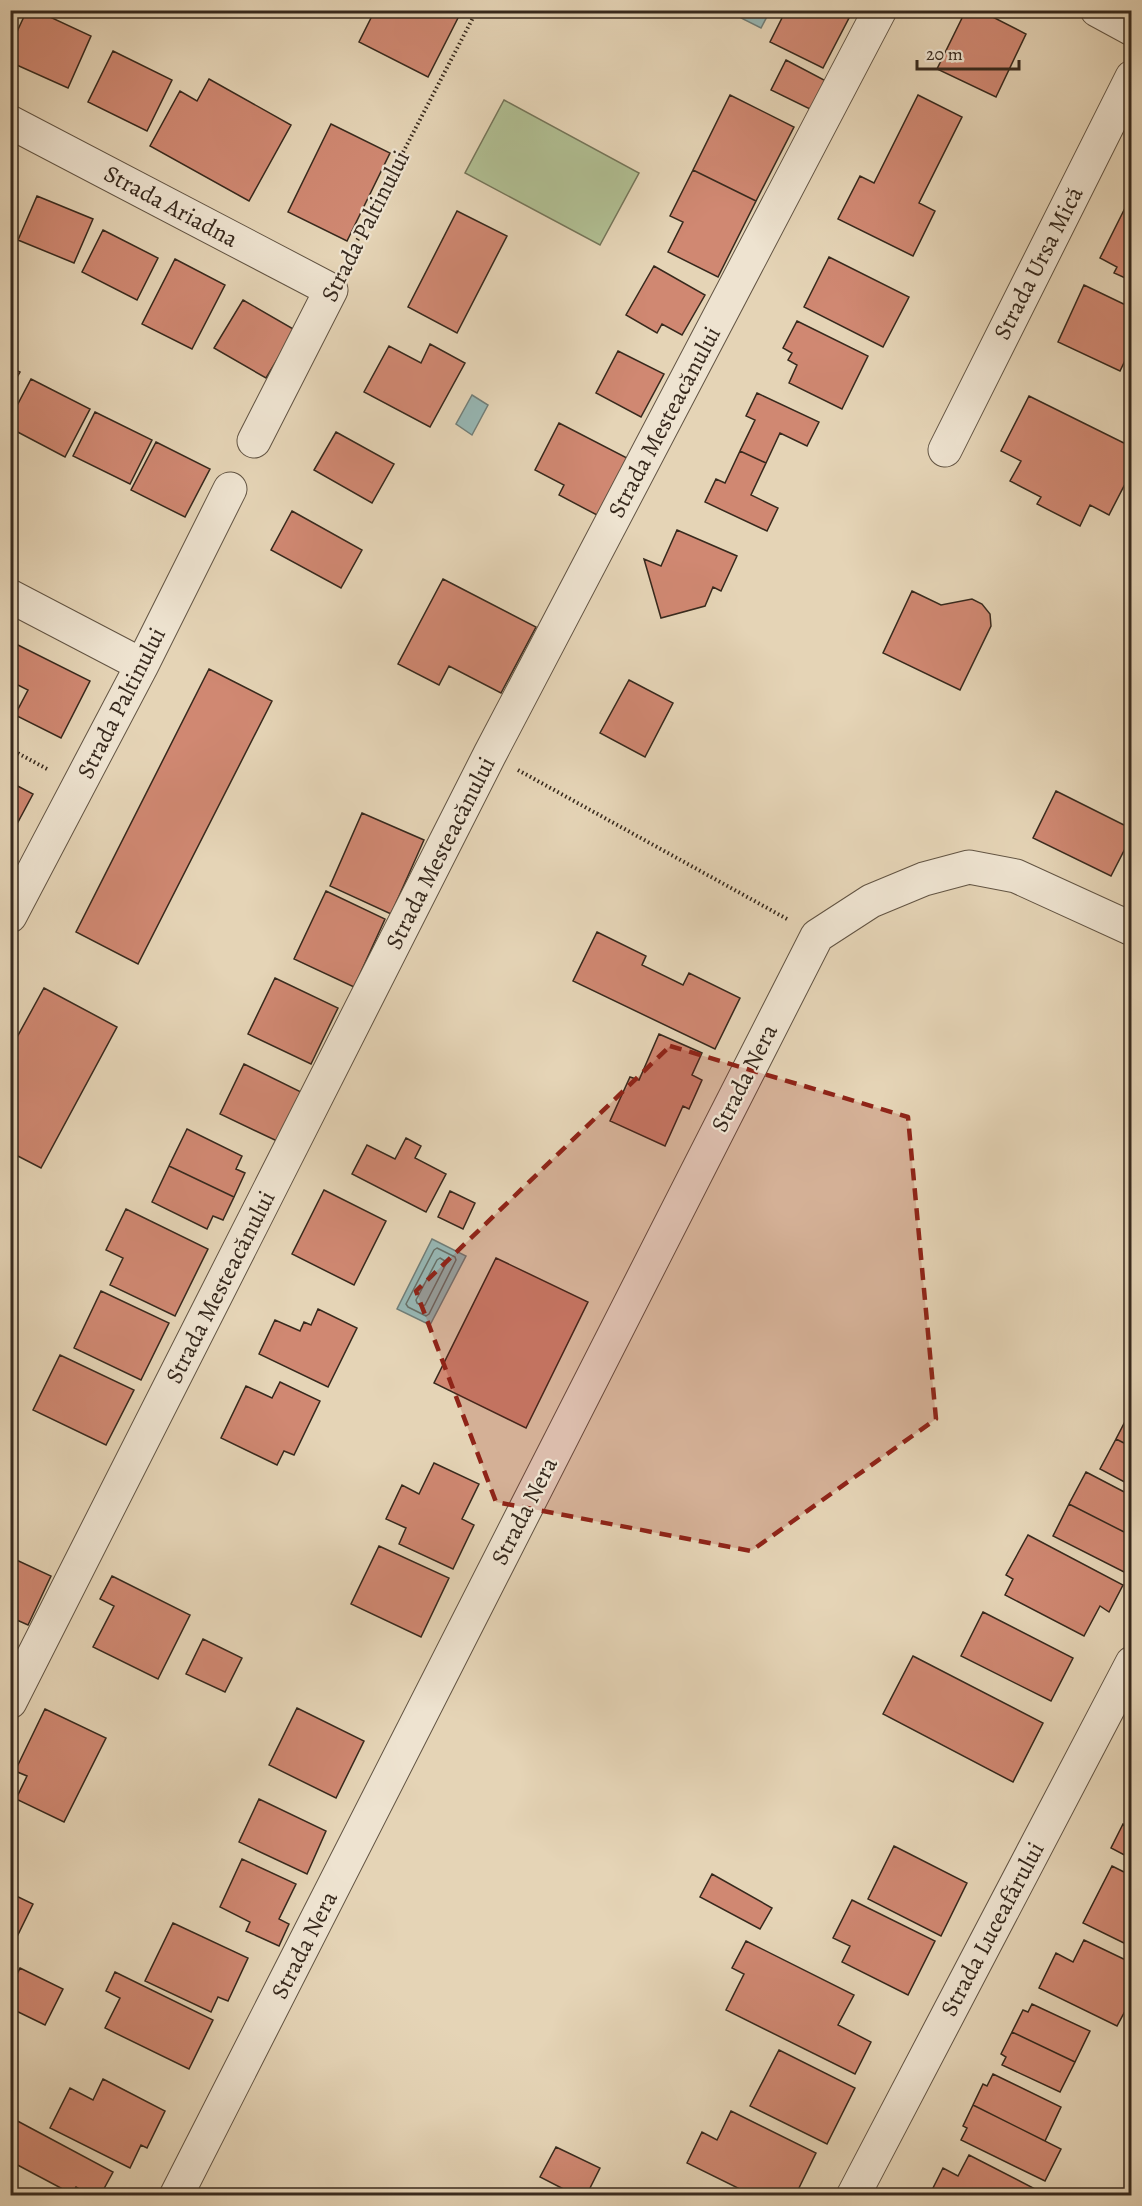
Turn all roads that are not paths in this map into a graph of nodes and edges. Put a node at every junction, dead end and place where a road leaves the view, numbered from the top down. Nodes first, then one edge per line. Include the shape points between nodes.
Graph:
1 (880, 10) edge
2 (1097, 10) edge
3 (1131, 28) edge
4 (1131, 77) edge
5 (10, 122) edge
6 (331, 290) joint
7 (254, 441) dead end
8 (945, 450) dead end
9 (230, 489) dead end
10 (10, 596) edge
11 (142, 664) junction
12 (11, 912) edge
13 (1131, 929) edge
14 (1131, 1663) edge
15 (10, 1702) edge
16 (176, 2196) edge
17 (853, 2196) edge

1 - 15 street, Strada Mesteacănului via 490,754
2 - 3 street
4 - 8 street, Strada Ursa Mică
5 - 6 street, Strada Ariadna
6 - 7 street, Strada Paltinului
9 - 11 street, Strada Paltinului
10 - 11 street
11 - 12 street, Strada Paltinului
13 - 16 street, Strada Nera via 1016,876 969,867 924,879 871,901 817,936
14 - 17 street, Strada Luceafărului

